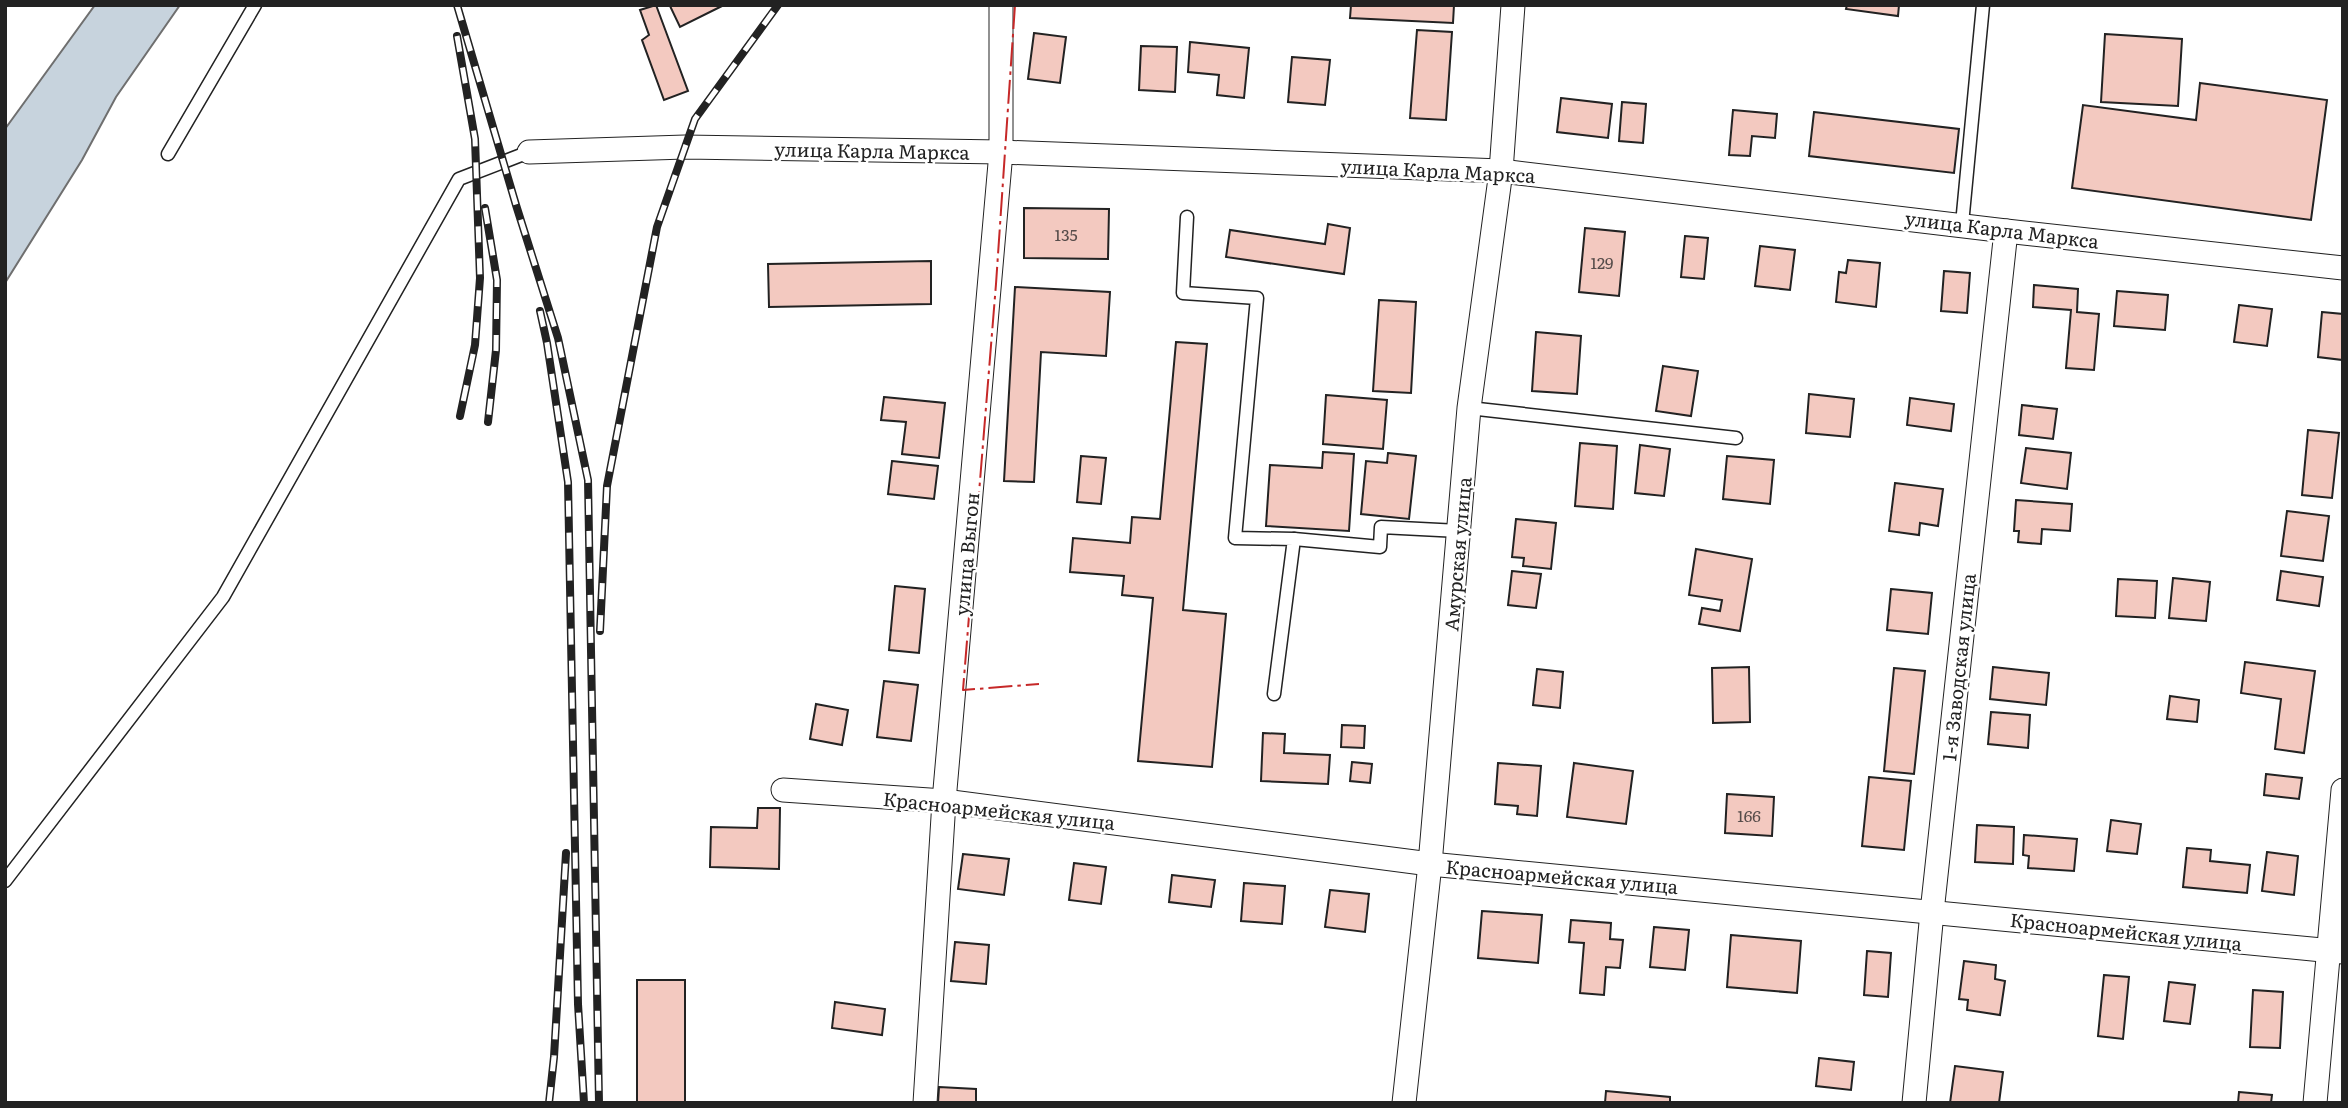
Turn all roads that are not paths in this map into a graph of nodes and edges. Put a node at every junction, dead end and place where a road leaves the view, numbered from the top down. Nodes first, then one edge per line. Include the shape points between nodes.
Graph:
1 (255, 5) edge
2 (1001, 5) edge
3 (1513, 5) edge
4 (1983, 5) edge
5 (529, 152) joint
6 (1001, 152) junction
7 (168, 154) dead end
8 (1502, 171) junction
9 (1186, 217) dead end
10 (1962, 224) junction
11 (2006, 231) junction
12 (2343, 268) edge
13 (1469, 408) junction
14 (1736, 438) dead end
15 (1459, 531) junction
16 (1294, 539) junction
17 (1274, 694) dead end
18 (783, 790) dead end
19 (2343, 790) edge
20 (943, 801) junction
21 (1430, 864) junction
22 (5, 881) edge
23 (1932, 912) junction
24 (2335, 951) edge
25 (925, 1103) edge
26 (1404, 1103) edge
27 (1914, 1103) edge
28 (2315, 1103) edge

1 - 7 lane
2 - 6 street, улица Выгон
3 - 8 street, Амурская улица
4 - 10 lane
5 - 6 street, улица Карла Маркса via 685,147
5 - 22 lane via 459,179 223,597
6 - 8 street, улица Карла Маркса
6 - 20 street, улица Выгон
8 - 10 street, улица Карла Маркса
8 - 13 street, Амурская улица
9 - 16 lane via 1183,293 1257,299 1235,538
10 - 11 street, улица Карла Маркса
11 - 12 street, улица Карла Маркса
11 - 23 street, 1-я Заводская улица
13 - 14 lane
13 - 15 street, Амурская улица
15 - 16 lane via 1381,527 1380,547
15 - 21 street, Амурская улица
16 - 17 lane
18 - 20 street, Красноармейская улица
19 - 24 street
20 - 21 street, Красноармейская улица
20 - 25 street, улица Выгон
21 - 23 street, Красноармейская улица
21 - 26 street, Амурская улица
23 - 24 street, Красноармейская улица
23 - 27 street, 1-я Заводская улица
24 - 28 street

